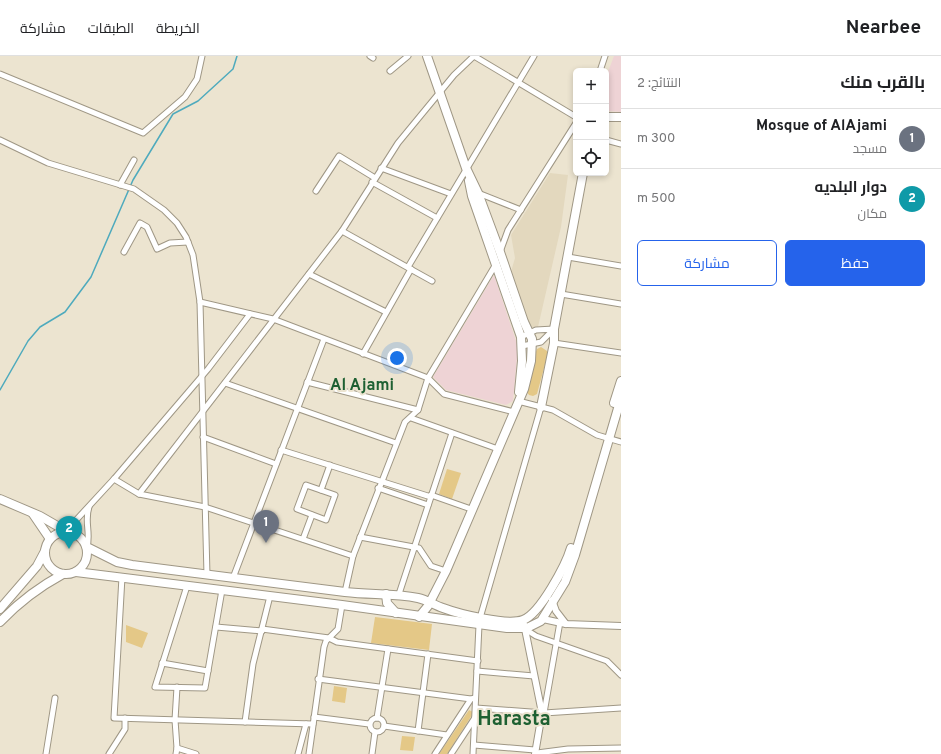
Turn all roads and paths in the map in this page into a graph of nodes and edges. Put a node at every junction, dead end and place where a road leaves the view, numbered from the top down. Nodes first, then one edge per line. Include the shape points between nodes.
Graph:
1 (202, 56) edge
2 (408, 56) edge
3 (427, 56) edge
4 (474, 56) edge
5 (534, 56) edge
6 (605, 56) edge
7 (601, 68) edge
8 (390, 71) dead end
9 (0, 74) edge
10 (517, 82) junction
11 (440, 93) junction
12 (573, 115) edge
13 (609, 116) edge
14 (621, 117) edge
15 (573, 128) edge
16 (0, 140) edge
17 (609, 141) edge
18 (621, 144) edge
19 (134, 160) dead end
20 (381, 168) junction
21 (466, 168) junction
22 (582, 176) edge
23 (374, 180) junction
24 (120, 185) junction
25 (316, 191) dead end
26 (478, 193) junction
27 (451, 194) junction
28 (521, 210) junction
29 (437, 218) junction
30 (342, 231) junction
31 (188, 242) junction
32 (124, 252) dead end
33 (500, 252) junction
34 (568, 257) junction
35 (496, 266) junction
36 (621, 266) edge
37 (409, 268) junction
38 (309, 274) junction
39 (432, 281) dead end
40 (561, 294) junction
41 (200, 302) junction
42 (621, 304) edge
43 (386, 312) junction
44 (250, 314) junction
45 (273, 319) junction
46 (554, 329) junction
47 (530, 333) junction
48 (521, 337) junction
49 (324, 339) junction
50 (554, 343) junction
51 (532, 345) junction
52 (522, 346) junction
53 (621, 353) edge
54 (363, 354) junction
55 (201, 378) junction
56 (428, 378) junction
57 (621, 381) edge
58 (307, 382) junction
59 (225, 384) junction
60 (621, 398) edge
61 (518, 401) junction
62 (541, 407) junction
63 (297, 409) junction
64 (418, 410) junction
65 (514, 412) junction
66 (202, 414) junction
67 (411, 418) junction
68 (452, 433) junction
69 (203, 437) junction
70 (607, 438) junction
71 (621, 442) edge
72 (396, 443) junction
73 (281, 450) junction
74 (498, 450) junction
75 (276, 464) junction
76 (330, 465) junction
77 (114, 479) junction
78 (381, 482) junction
79 (378, 488) junction
80 (321, 490) junction
81 (139, 494) junction
82 (431, 496) junction
83 (0, 499) edge
84 (90, 504) junction
85 (428, 504) junction
86 (205, 507) junction
87 (471, 509) junction
88 (32, 514) junction
89 (312, 515) junction
90 (254, 522) junction
91 (66, 531) junction
92 (360, 537) junction
93 (50, 539) junction
94 (303, 539) junction
95 (87, 547) junction
96 (414, 547) junction
97 (45, 552) junction
98 (353, 556) junction
99 (446, 571) junction
100 (76, 572) junction
101 (63, 574) junction
102 (207, 574) junction
103 (122, 577) junction
104 (233, 578) junction
105 (257, 581) junction
106 (187, 586) junction
107 (222, 590) junction
108 (239, 592) junction
109 (345, 592) junction
110 (386, 594) junction
111 (399, 594) junction
112 (547, 595) junction
113 (270, 596) junction
114 (430, 602) junction
115 (553, 602) junction
116 (342, 605) junction
117 (0, 610) edge
118 (396, 613) junction
119 (419, 616) junction
120 (543, 618) junction
121 (523, 620) junction
122 (480, 621) junction
123 (0, 622) edge
124 (563, 623) junction
125 (621, 626) edge
126 (216, 627) junction
127 (525, 629) junction
128 (262, 630) junction
129 (329, 638) junction
130 (557, 643) junction
131 (388, 649) junction
132 (428, 654) junction
133 (478, 661) junction
134 (162, 664) junction
135 (208, 671) junction
136 (477, 671) junction
137 (621, 675) edge
138 (534, 676) junction
139 (318, 679) junction
140 (177, 687) junction
141 (382, 687) junction
142 (423, 692) junction
143 (55, 698) dead end
144 (474, 698) junction
145 (476, 708) junction
146 (621, 708) edge
147 (543, 713) junction
148 (476, 715) junction
149 (314, 717) junction
150 (125, 718) junction
151 (378, 718) junction
152 (175, 720) junction
153 (245, 722) junction
154 (306, 724) junction
155 (313, 724) junction
156 (370, 724) junction
157 (384, 726) junction
158 (418, 731) junction
159 (375, 732) junction
160 (447, 735) junction
161 (474, 745) junction
162 (177, 748) junction
163 (621, 748) edge
164 (536, 753) edge
165 (46, 754) edge
166 (109, 754) edge
167 (176, 754) edge
168 (196, 754) edge
169 (298, 754) edge
170 (309, 754) edge
171 (372, 754) edge
172 (435, 754) edge
173 (451, 754) edge
174 (474, 754) edge

1 - 9 street via 197,79 185,97 143,135
2 - 8 street
3 - 11 main road
4 - 10 street
4 - 11 street via 454,74
5 - 10 street
6 - 7 street
10 - 12 street
10 - 21 street
11 - 20 street via 398,143
11 - 21 main road
13 - 14 main road
15 - 28 street
16 - 24 street via 48,163
17 - 18 street
19 - 24 street
20 - 23 street
20 - 27 street
21 - 26 main road
21 - 27 street
21 - 35 main road via 472,196
22 - 34 main road
23 - 25 street via 339,156
23 - 29 street
23 - 30 street
24 - 31 street via 134,189 164,210 177,223
26 - 28 street
26 - 33 main road
27 - 29 street
28 - 33 street via 508,230
29 - 37 street
30 - 37 street
30 - 38 street
31 - 32 street via 170,243 157,249 147,227 140,223
31 - 41 street via 193,255
33 - 35 street
33 - 47 main road
34 - 36 street
34 - 40 main road
35 - 48 main road
35 - 56 street
37 - 39 street
37 - 43 street
38 - 43 street
38 - 45 street
40 - 42 street
40 - 46 main road
41 - 44 street
41 - 55 street
43 - 54 street
44 - 45 street
44 - 55 street
45 - 49 street
45 - 59 street
46 - 47 street
46 - 50 main road
46 - 51 street via 541,342
47 - 48 street
47 - 51 main road
48 - 52 main road
49 - 54 street
49 - 58 street
50 - 53 street
50 - 62 main road
51 - 52 street
51 - 61 main road via 524,389
52 - 61 main road
54 - 56 street
55 - 66 street
55 - 77 street
56 - 64 street
56 - 65 street via 444,394
57 - 70 main road
58 - 63 street
58 - 64 street
59 - 63 street
59 - 66 street
60 - 70 main road
61 - 62 street
61 - 65 main road
62 - 70 street via 553,410
62 - 122 street
63 - 72 street
63 - 73 street
64 - 67 street
65 - 74 main road
66 - 69 street
66 - 81 street
67 - 68 street
67 - 72 street via 405,422
68 - 74 street
68 - 82 street
69 - 75 street
69 - 86 street
70 - 71 street
70 - 112 main road via 570,553
70 - 115 main road via 575,555
72 - 78 street
73 - 75 street
73 - 76 street
74 - 87 main road
75 - 90 street
76 - 78 street
76 - 80 street
77 - 81 street
77 - 84 street
78 - 79 street
78 - 82 street
79 - 85 street
79 - 92 street
80 - 89 street via 335,495 326,520
80 - 89 street via 306,484 297,509
81 - 86 street
82 - 85 street
82 - 87 street
83 - 88 main road
84 - 91 street
84 - 95 street via 86,516 90,537
85 - 96 street
86 - 90 street
86 - 102 street
87 - 99 main road
88 - 91 main road
88 - 93 main road
89 - 94 street
90 - 94 street
90 - 104 street
91 - 93 main road
91 - 95 main road via 79,536
92 - 96 street
92 - 98 street
93 - 97 main road
94 - 98 street
95 - 100 main road via 86,561
95 - 102 main road via 117,562
96 - 99 street via 422,550 431,566
96 - 111 street
97 - 101 main road via 50,566
97 - 117 main road via 37,566
98 - 109 street
99 - 114 main road
100 - 101 main road
100 - 103 main road
101 - 123 main road via 35,590
102 - 104 main road
103 - 106 main road
103 - 150 street via 114,718
104 - 105 main road
105 - 108 main road via 250,589
105 - 109 main road
106 - 107 main road
106 - 134 street
107 - 108 main road
107 - 126 street
108 - 113 main road
109 - 110 main road
110 - 111 main road
110 - 118 main road via 387,604
111 - 114 main road
112 - 115 street
112 - 121 main road
113 - 116 main road
113 - 128 street
114 - 119 main road
114 - 122 main road
115 - 120 main road
115 - 124 street
116 - 118 main road
116 - 129 street via 338,629
118 - 119 main road
119 - 122 main road
120 - 124 street
120 - 127 main road
121 - 122 main road
121 - 127 street
122 - 127 main road
122 - 133 street
124 - 125 street
124 - 130 street
126 - 128 street
126 - 135 street
127 - 130 street via 532,635
127 - 138 street
128 - 129 street
128 - 153 street via 252,664
129 - 131 street via 337,642
129 - 139 street via 324,647
130 - 137 street via 607,661
130 - 147 street
131 - 132 street
131 - 141 street
132 - 133 street
132 - 142 street
133 - 136 street
134 - 135 street
134 - 140 street via 155,687
135 - 140 street via 205,688
136 - 138 street
136 - 144 street
138 - 147 street
139 - 141 street
139 - 149 street
140 - 152 street
141 - 142 street
141 - 151 street
142 - 144 street
142 - 158 street
143 - 165 street
144 - 145 street
144 - 160 street
145 - 147 street
145 - 148 street
146 - 147 street
147 - 164 street
148 - 161 street
148 - 173 street
149 - 155 street
149 - 156 street
150 - 152 street
150 - 166 street via 125,729
151 - 156 street via 373,719
151 - 157 street via 383,720
152 - 153 street
152 - 162 street
153 - 154 street
154 - 155 street
154 - 169 street
155 - 170 street
156 - 159 street
157 - 158 street
157 - 159 street via 381,731
158 - 160 street
159 - 171 street
160 - 172 street
161 - 164 street
161 - 174 street
162 - 167 street
162 - 168 street
163 - 164 street via 568,749

